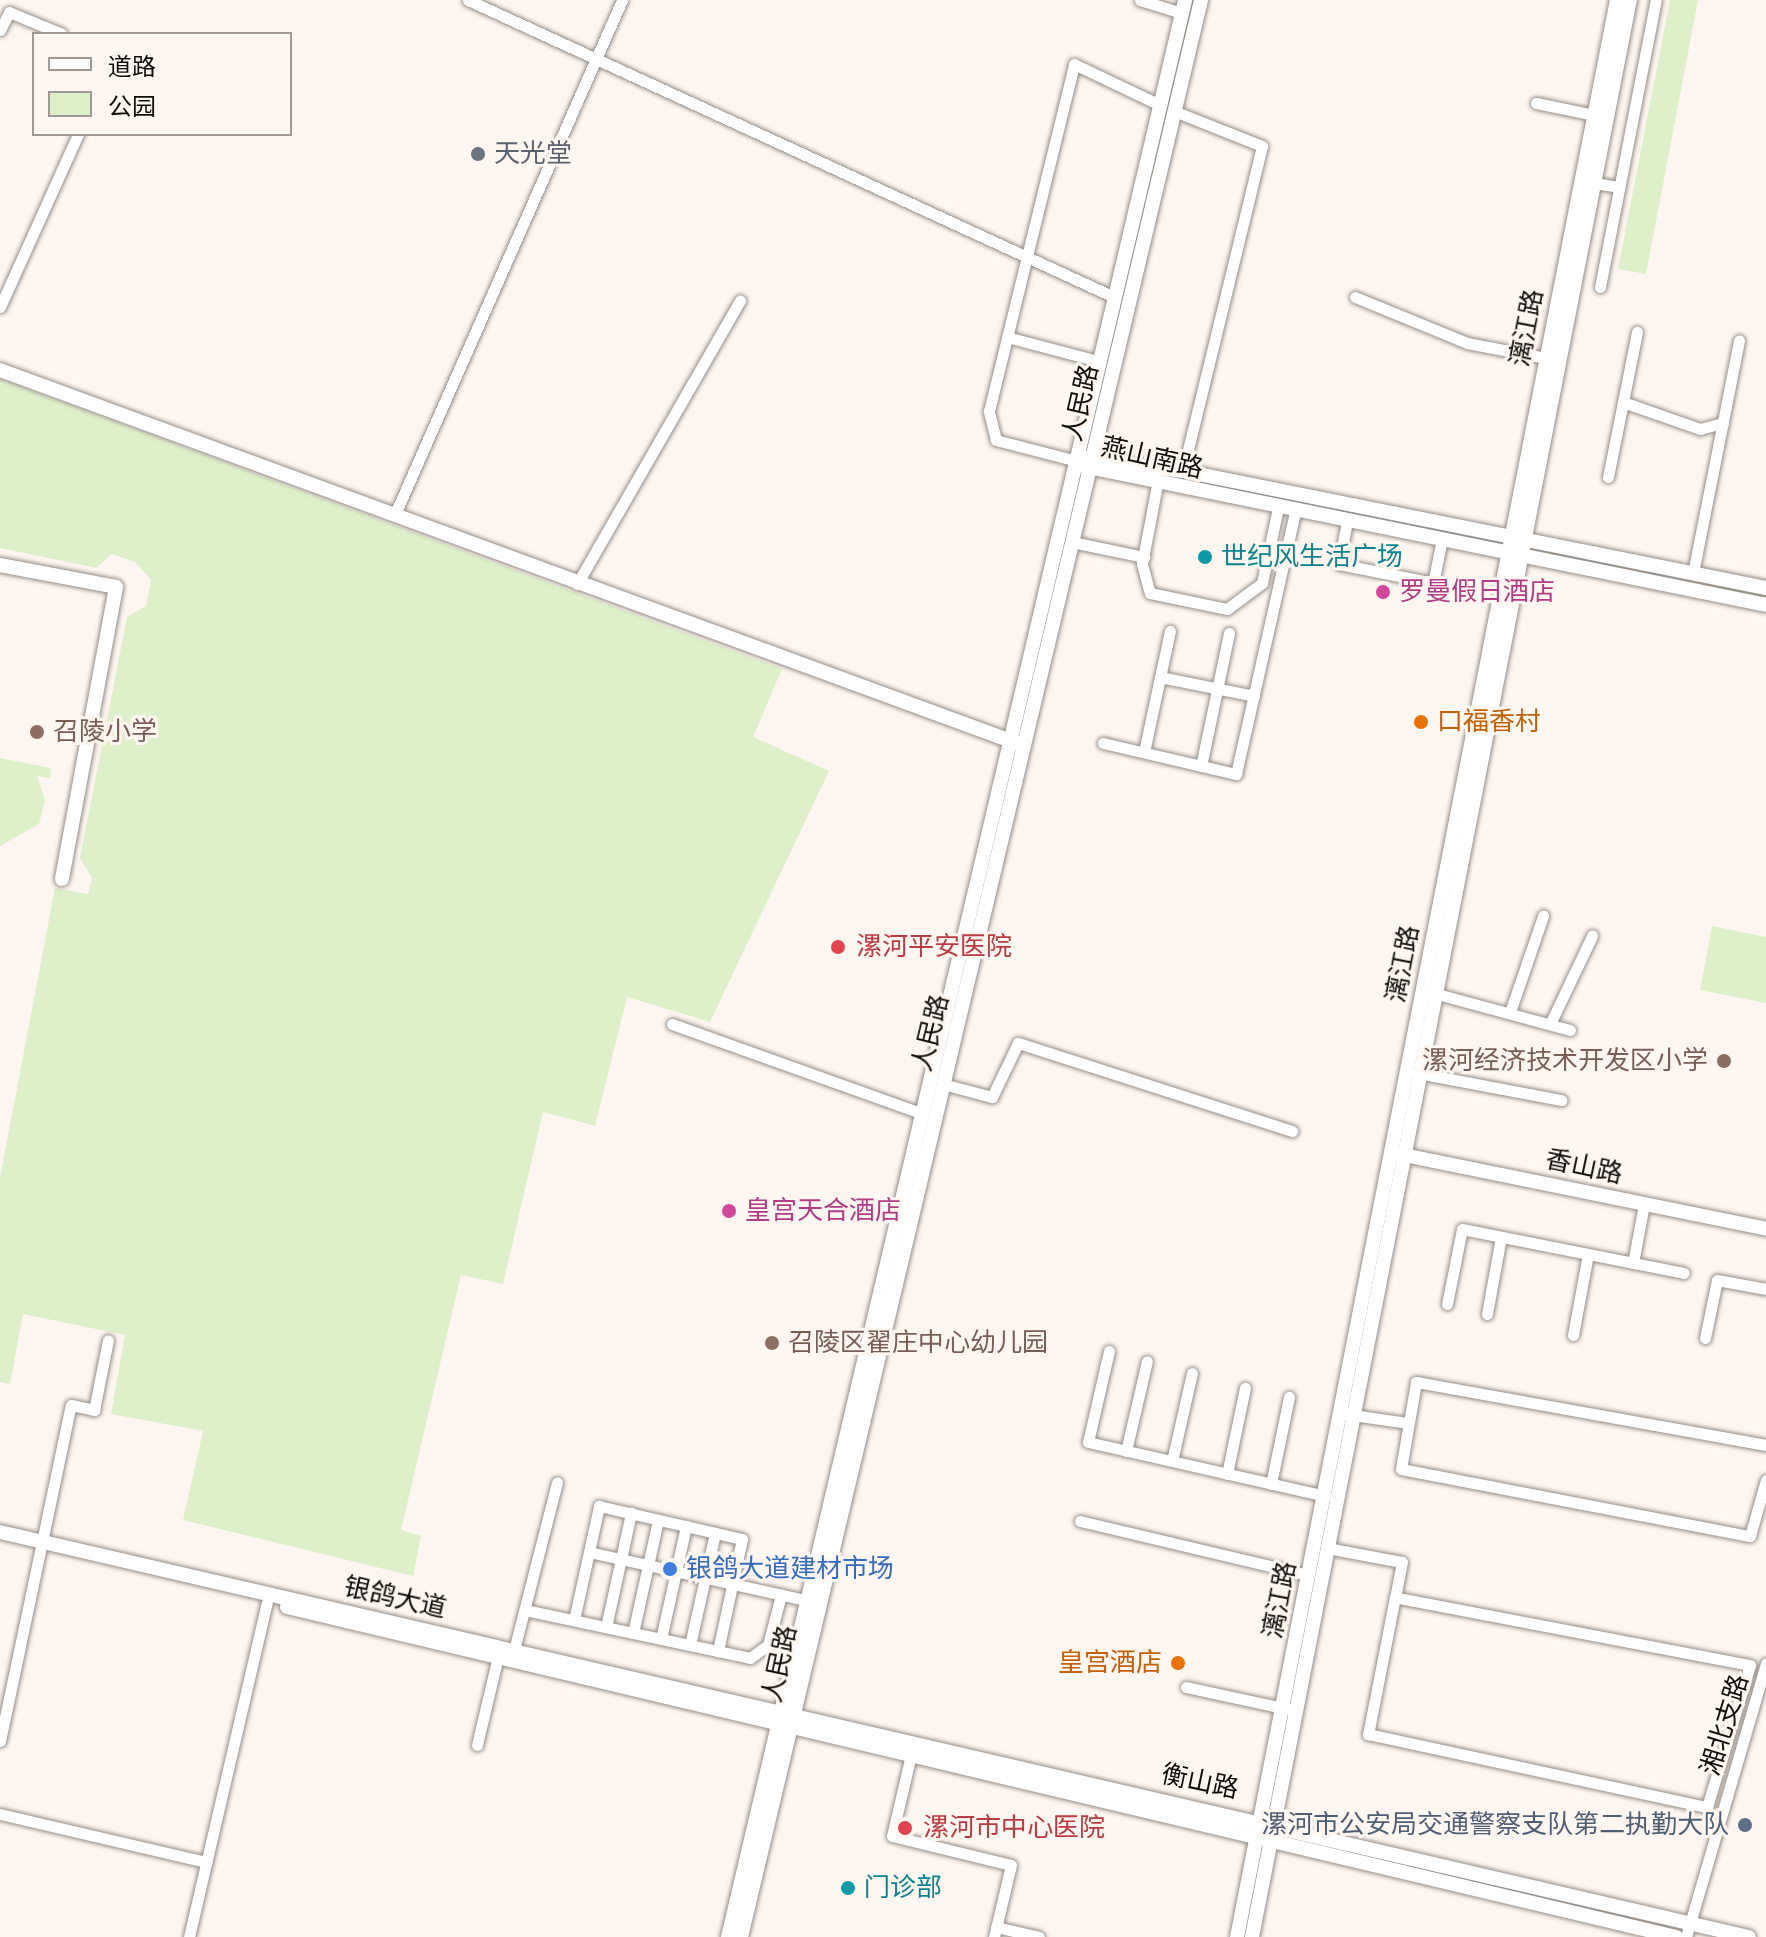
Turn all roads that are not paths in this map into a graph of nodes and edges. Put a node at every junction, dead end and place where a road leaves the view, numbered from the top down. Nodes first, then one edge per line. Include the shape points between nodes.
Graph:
1 (468, 0) edge
2 (622, 0) edge
3 (1140, 0) edge
4 (1201, 0) edge
5 (1617, 0) edge
6 (1630, 0) edge
7 (1656, 0) edge
8 (1183, 7) edge
9 (0, 30) edge
10 (57, 32) edge
11 (599, 58) junction
12 (1536, 103) dead end
13 (1167, 108) junction
14 (1594, 115) junction
15 (77, 136) edge
16 (1594, 183) junction
17 (1619, 187) junction
18 (1026, 261) junction
19 (1600, 287) dead end
20 (1114, 297) junction
21 (1355, 297) dead end
22 (740, 301) dead end
23 (0, 307) edge
24 (1637, 332) dead end
25 (1007, 337) junction
26 (1739, 340) dead end
27 (1546, 358) junction
28 (1098, 361) junction
29 (0, 370) edge
30 (1623, 402) junction
31 (1723, 423) junction
32 (1094, 456) junction
33 (1077, 461) junction
34 (1183, 471) junction
35 (1090, 473) junction
36 (1608, 477) dead end
37 (1157, 485) junction
38 (1341, 502) junction
39 (1278, 508) junction
40 (1295, 512) junction
41 (395, 514) junction
42 (1342, 520) junction
43 (1517, 537) junction
44 (1442, 539) junction
45 (1072, 542) junction
46 (1513, 554) junction
47 (1144, 557) junction
48 (0, 565) edge
49 (1693, 573) junction
50 (577, 584) junction
51 (1766, 588) edge
52 (1690, 589) junction
53 (1766, 605) edge
54 (1170, 631) dead end
55 (1229, 633) dead end
56 (1160, 677) junction
57 (1217, 688) junction
58 (1254, 696) junction
59 (1008, 740) junction
60 (1103, 743) dead end
61 (1026, 746) junction
62 (1144, 752) junction
63 (1201, 766) junction
64 (62, 879) dead end
65 (1543, 916) dead end
66 (1592, 936) dead end
67 (1428, 992) junction
68 (1510, 1012) junction
69 (672, 1024) dead end
70 (1550, 1024) junction
71 (1570, 1030) dead end
72 (1418, 1073) junction
73 (943, 1084) junction
74 (1561, 1100) dead end
75 (920, 1113) junction
76 (1292, 1131) dead end
77 (1397, 1153) junction
78 (1644, 1204) junction
79 (1766, 1229) edge
80 (1501, 1237) junction
81 (1588, 1254) junction
82 (1633, 1263) junction
83 (1684, 1273) dead end
84 (1766, 1289) edge
85 (1447, 1304) dead end
86 (1487, 1314) dead end
87 (1573, 1335) dead end
88 (1705, 1338) dead end
89 (108, 1340) dead end
90 (1109, 1351) dead end
91 (1147, 1361) dead end
92 (1192, 1373) dead end
93 (1245, 1388) dead end
94 (1289, 1397) dead end
95 (1347, 1414) junction
96 (1408, 1423) junction
97 (1766, 1445) edge
98 (1126, 1451) junction
99 (1172, 1461) junction
100 (1227, 1474) junction
101 (1766, 1480) edge
102 (557, 1482) dead end
103 (1271, 1484) junction
104 (1325, 1496) junction
105 (631, 1513) junction
106 (658, 1520) junction
107 (1080, 1521) dead end
108 (686, 1526) junction
109 (0, 1532) edge
110 (715, 1533) junction
111 (0, 1541) edge
112 (43, 1546) junction
113 (1327, 1548) junction
114 (589, 1552) junction
115 (621, 1559) junction
116 (648, 1565) junction
117 (676, 1571) junction
118 (1309, 1575) junction
119 (705, 1578) junction
120 (732, 1584) junction
121 (781, 1595) junction
122 (1395, 1597) junction
123 (806, 1600) junction
124 (267, 1603) junction
125 (525, 1610) junction
126 (574, 1620) junction
127 (606, 1627) junction
128 (633, 1633) junction
129 (661, 1639) junction
130 (690, 1645) junction
131 (504, 1651) junction
132 (718, 1651) junction
133 (1766, 1663) edge
134 (1186, 1687) dead end
135 (1289, 1709) junction
136 (785, 1721) junction
137 (0, 1741) edge
138 (477, 1745) dead end
139 (910, 1759) junction
140 (0, 1814) edge
141 (1267, 1822) junction
142 (1264, 1840) junction
143 (206, 1862) junction
144 (747, 1886) junction
145 (1688, 1930) edge
146 (995, 1932) edge
147 (1016, 1934) edge
148 (189, 1937) edge
149 (728, 1937) edge
150 (741, 1937) edge
151 (1039, 1937) edge
152 (1237, 1937) edge
153 (1252, 1937) edge
154 (1676, 1937) edge
155 (1749, 1937) edge

1 - 11 street
2 - 11 street
3 - 8 street
4 - 13 street, 人民路
5 - 14 street, 漓江路
6 - 16 street, 漓江路
7 - 17 street
8 - 13 street, 人民路
9 - 10 street via 9,12
11 - 18 street
11 - 41 street
12 - 14 street
13 - 18 street via 1074,64
13 - 20 street, 人民路
13 - 32 street, 人民路
13 - 34 street via 1262,146
14 - 27 street, 漓江路
15 - 23 street
16 - 17 street
16 - 43 street, 漓江路
17 - 19 street
18 - 20 street
18 - 25 street
20 - 28 street, 人民路
21 - 27 street via 1467,343
22 - 50 street
24 - 30 street
25 - 28 street
25 - 33 street via 989,411 996,440
26 - 31 street
27 - 43 street, 漓江路
28 - 33 street, 人民路
29 - 41 street
30 - 31 street via 1700,429
30 - 36 street
31 - 49 street
32 - 33 street, 燕山南路
32 - 34 street, 燕山南路
32 - 35 street, 人民路
33 - 35 street, 燕山南路
33 - 59 street, 人民路
34 - 38 street, 燕山南路
35 - 37 street, 燕山南路
35 - 45 street, 人民路
37 - 39 street, 燕山南路
37 - 47 street
38 - 42 street
38 - 43 street, 燕山南路
39 - 40 street, 燕山南路
39 - 47 street via 1262,583 1227,609 1150,593
40 - 42 street, 燕山南路
40 - 58 street
41 - 50 street
42 - 44 street, 燕山南路
42 - 44 street via 1339,564 1433,583
43 - 46 street, 漓江路
43 - 49 street, 燕山南路
44 - 46 street, 燕山南路
45 - 47 street
45 - 61 street, 人民路
46 - 52 street, 燕山南路
46 - 67 street, 漓江路
48 - 64 street via 116,587
49 - 51 street, 燕山南路
49 - 52 street
50 - 59 street
52 - 53 street, 燕山南路
54 - 56 street
55 - 57 street
56 - 57 street
56 - 62 street
57 - 58 street
57 - 63 street
58 - 63 street via 1236,774
59 - 61 street
59 - 75 street, 人民路
60 - 62 street
61 - 73 street, 人民路
62 - 63 street
65 - 68 street
66 - 70 street
67 - 68 street
67 - 72 street, 漓江路
67 - 77 street, 漓江路
68 - 70 street
69 - 75 street
70 - 71 street
72 - 74 street
72 - 77 street, 漓江路
73 - 76 street via 992,1097 1018,1043
73 - 136 street, 人民路
75 - 123 street, 人民路
77 - 78 street, 香山路
77 - 95 street, 漓江路
78 - 79 street, 香山路
78 - 82 street
80 - 81 street
80 - 85 street via 1462,1229
80 - 86 street
81 - 82 street
81 - 87 street
82 - 83 street
84 - 88 street via 1717,1280
89 - 112 street via 94,1410 71,1405
90 - 98 street via 1088,1442
91 - 98 street
92 - 99 street
93 - 100 street
94 - 103 street
95 - 96 street
95 - 104 street, 漓江路
95 - 113 street, 漓江路
96 - 97 street via 1416,1382
96 - 101 street via 1401,1469 1750,1536
98 - 99 street
99 - 100 street
100 - 103 street
102 - 125 street
103 - 104 street
104 - 118 street, 漓江路
105 - 106 street
105 - 114 street via 599,1506
105 - 115 street
106 - 108 street
106 - 116 street
107 - 118 street
108 - 110 street
108 - 117 street
109 - 112 street, 银鸽大道
110 - 119 street
110 - 120 street via 742,1539
111 - 112 street, 银鸽大道
112 - 124 street, 银鸽大道
112 - 131 street, 银鸽大道
112 - 137 street
113 - 122 street via 1402,1562
113 - 135 street, 漓江路
114 - 115 street
114 - 126 street
115 - 116 street
115 - 127 street
116 - 117 street
116 - 128 street
117 - 119 street
117 - 129 street
118 - 135 street, 漓江路
119 - 120 street
119 - 130 street
120 - 121 street
120 - 132 street
121 - 123 street
121 - 132 street via 761,1653
122 - 122 street via 1368,1734 1707,1807 1750,1665
123 - 136 street, 人民路
124 - 131 street, 银鸽大道
124 - 143 street
125 - 126 street
125 - 131 street
126 - 127 street
127 - 128 street
128 - 129 street
129 - 130 street
130 - 132 street
131 - 136 street, 银鸽大道
131 - 138 street
133 - 145 street, 湘北支路
134 - 135 street
135 - 141 street, 漓江路
136 - 139 street, 衡山路
136 - 141 street, 衡山路
136 - 144 street, 人民路
139 - 142 street, 衡山路
139 - 146 street via 892,1836 1011,1865
140 - 143 street
141 - 142 street, 漓江路
141 - 145 street, 衡山路
142 - 152 street, 漓江路
142 - 153 street, 漓江路
142 - 154 street, 衡山路
143 - 148 street
144 - 149 street, 人民路
144 - 150 street, 人民路
145 - 155 street, 衡山路
146 - 147 street
147 - 151 street

